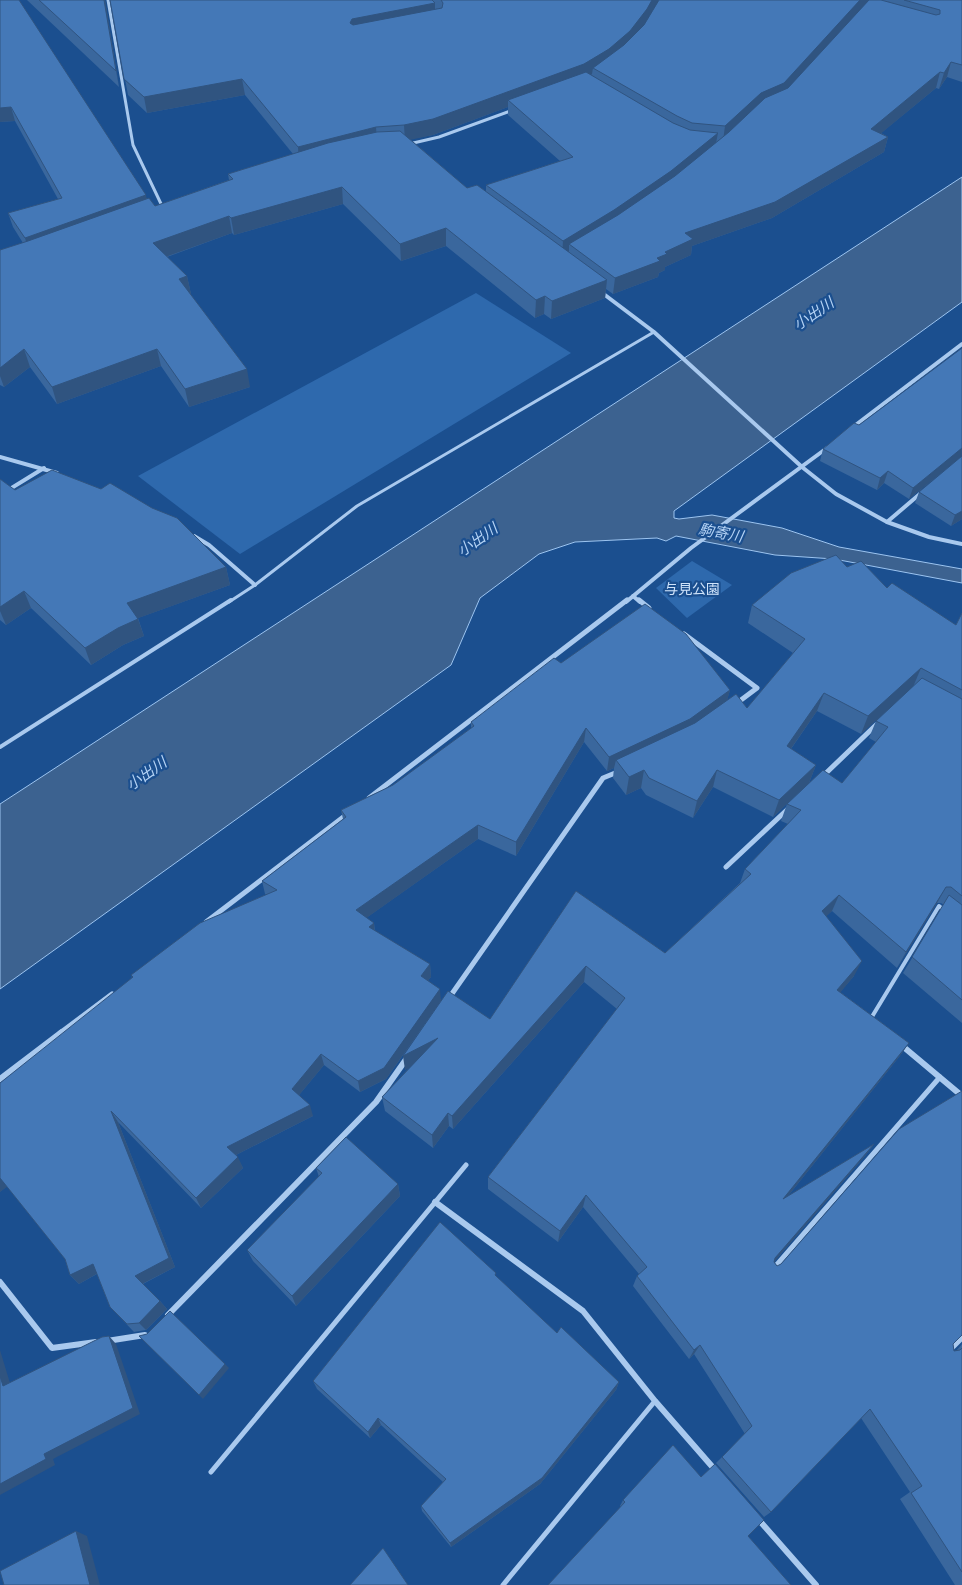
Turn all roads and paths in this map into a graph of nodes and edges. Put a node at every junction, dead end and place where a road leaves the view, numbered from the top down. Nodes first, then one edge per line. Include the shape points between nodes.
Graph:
1 (108, 0) edge
2 (522, 107) edge
3 (413, 150) edge
4 (172, 205) edge
5 (163, 208) junction
6 (154, 211) edge
7 (600, 290) edge
8 (654, 332) junction
9 (962, 344) edge
10 (846, 433) edge
11 (830, 445) edge
12 (0, 457) edge
13 (802, 467) junction
14 (44, 468) junction
15 (62, 475) edge
16 (924, 491) edge
17 (0, 496) edge
18 (887, 522) junction
19 (192, 536) edge
20 (962, 544) edge
21 (255, 585) junction
22 (633, 596) junction
23 (656, 614) edge
24 (680, 631) edge
25 (735, 705) edge
26 (884, 718) edge
27 (0, 747) edge
28 (629, 766) edge
29 (819, 779) edge
30 (364, 802) edge
31 (790, 806) edge
32 (348, 814) edge
33 (726, 867) dead end
34 (946, 912) edge
35 (198, 928) edge
36 (119, 988) edge
37 (444, 1005) edge
38 (870, 1020) joint
39 (878, 1026) edge
40 (893, 1039) edge
41 (410, 1054) edge
42 (940, 1077) junction
43 (0, 1079) edge
44 (962, 1096) edge
45 (466, 1165) dead end
46 (435, 1202) junction
47 (771, 1272) edge
48 (1, 1283) edge
49 (162, 1321) edge
50 (148, 1335) edge
51 (962, 1338) edge
52 (945, 1356) edge
53 (655, 1401) junction
54 (211, 1472) dead end
55 (720, 1474) edge
56 (752, 1511) edge
57 (503, 1585) edge
58 (816, 1585) edge

1 - 5 street via 133,145
2 - 3 street via 439,137 405,144
4 - 5 street
5 - 6 street
7 - 8 street
8 - 13 street
8 - 21 lane via 357,506
9 - 10 street
11 - 13 street
12 - 14 street
13 - 18 street via 836,494
13 - 22 street
14 - 15 street
14 - 17 street
16 - 18 street
18 - 20 street via 929,537
19 - 21 street via 209,545
21 - 27 lane
22 - 23 street
22 - 30 street
24 - 25 street via 757,688
26 - 29 street
28 - 37 street via 603,778
31 - 33 street
32 - 35 street
34 - 38 lane via 939,906
36 - 43 street
38 - 39 street
40 - 42 street
41 - 49 street via 376,1102
42 - 44 street
42 - 47 lane
45 - 46 lane
46 - 53 street via 584,1311
46 - 54 lane
48 - 50 street via 52,1348
51 - 52 lane
53 - 55 street
53 - 57 lane
56 - 58 street

